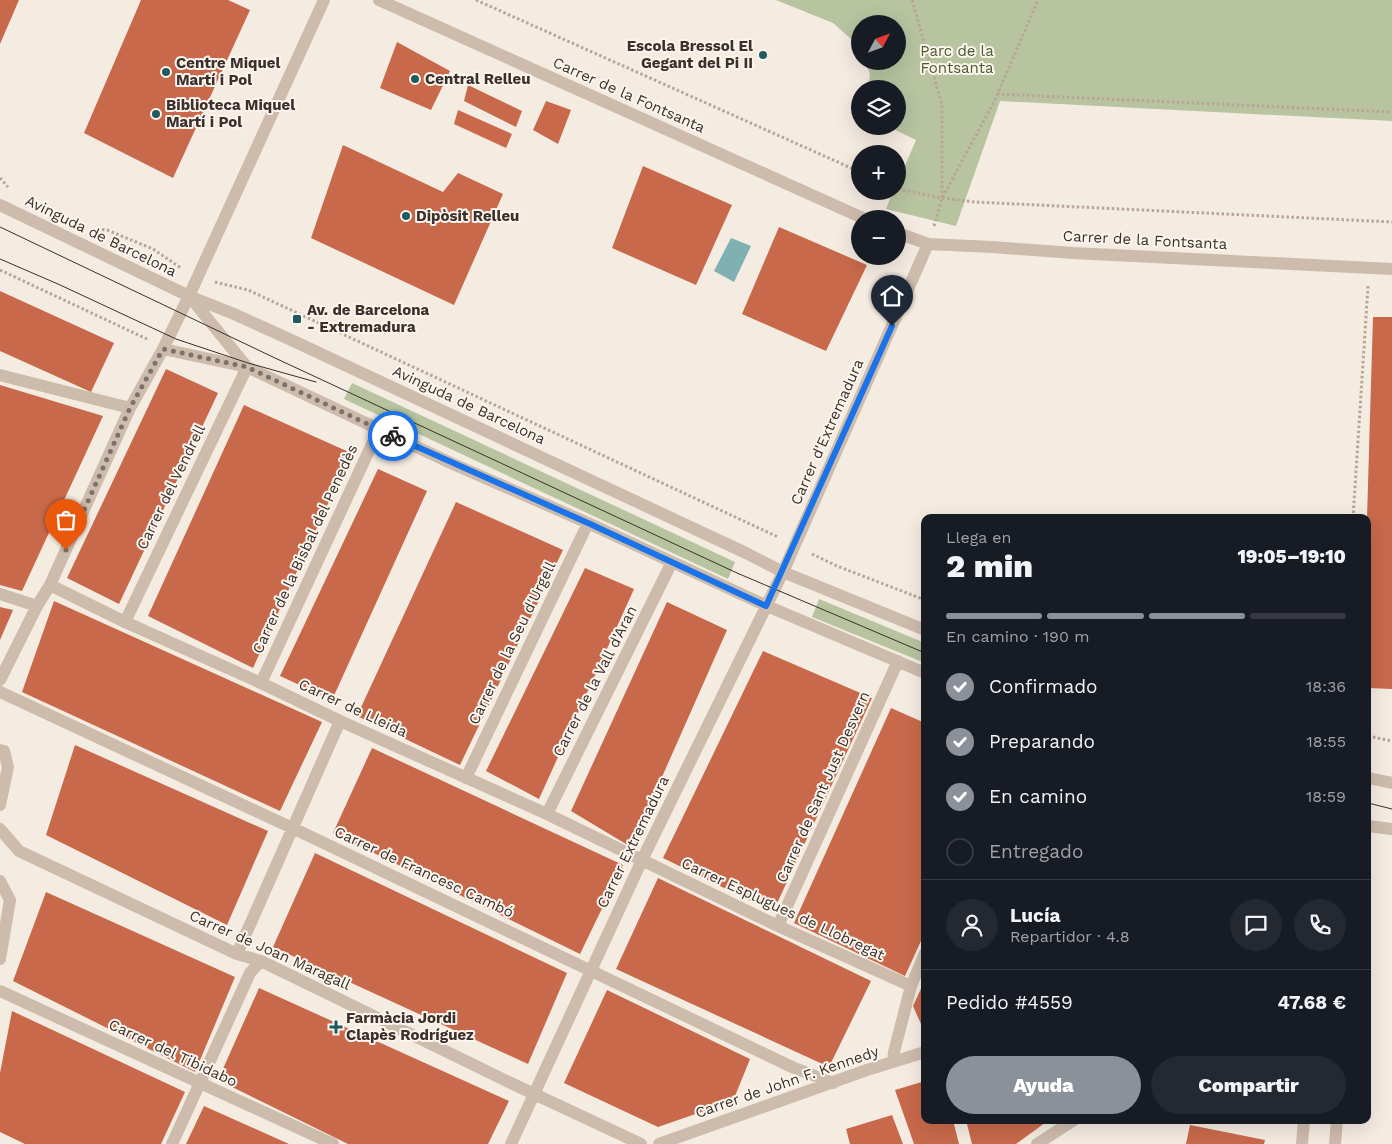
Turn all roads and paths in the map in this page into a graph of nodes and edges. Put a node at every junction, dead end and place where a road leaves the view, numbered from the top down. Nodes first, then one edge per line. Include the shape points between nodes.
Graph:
1 (324, 0) edge
2 (379, 0) edge
3 (476, 0) edge
4 (912, 0) edge
5 (1038, 0) edge
6 (997, 94) junction
7 (1392, 112) edge
8 (851, 168) edge
9 (0, 178) edge
10 (14, 190) dead end
11 (906, 191) edge
12 (942, 198) junction
13 (0, 205) edge
14 (851, 213) edge
15 (1392, 222) edge
16 (92, 228) dead end
17 (906, 236) edge
18 (928, 244) junction
19 (1369, 268) junction
20 (1392, 269) edge
21 (198, 275) junction
22 (188, 296) junction
23 (163, 349) junction
24 (247, 367) junction
25 (0, 375) edge
26 (130, 408) junction
27 (379, 429) junction
28 (1353, 514) edge
29 (588, 523) junction
30 (795, 545) junction
31 (672, 562) junction
32 (783, 572) junction
33 (50, 585) junction
34 (0, 594) edge
35 (921, 598) edge
36 (37, 606) junction
37 (766, 606) junction
38 (125, 622) junction
39 (921, 628) edge
40 (898, 662) junction
41 (921, 671) edge
42 (0, 680) edge
43 (261, 683) junction
44 (0, 692) edge
45 (340, 721) junction
46 (1371, 737) edge
47 (1392, 741) edge
48 (2, 750) edge
49 (466, 778) junction
50 (1371, 778) edge
51 (1392, 782) edge
52 (0, 805) edge
53 (547, 814) junction
54 (1371, 826) edge
55 (292, 828) junction
56 (0, 829) edge
57 (1392, 830) edge
58 (642, 860) junction
59 (0, 882) edge
60 (5, 899) edge
61 (778, 926) junction
62 (237, 954) junction
63 (0, 960) edge
64 (261, 961) junction
65 (921, 963) edge
66 (591, 970) junction
67 (910, 986) junction
68 (0, 991) edge
69 (921, 1053) edge
70 (893, 1062) junction
71 (200, 1083) junction
72 (833, 1083) junction
73 (534, 1094) junction
74 (1068, 1124) edge
75 (1304, 1124) edge
76 (1338, 1124) edge
77 (172, 1144) edge
78 (333, 1144) edge
79 (511, 1144) edge
80 (642, 1144) edge
81 (659, 1144) edge
82 (1037, 1144) edge
83 (1302, 1144) edge
84 (1335, 1144) edge

1 - 21 street
2 - 14 street, Carrer de la Fontsanta
3 - 8 path
4 - 12 path via 942,105
5 - 6 path
6 - 7 path
6 - 12 path
9 - 10 path
11 - 12 path
12 - 15 path
12 - 18 path
13 - 22 street, Avinguda de Barcelona
16 - 21 path via 107,230 153,249 176,266
17 - 18 street, Carrer de la Fontsanta
18 - 19 street, Carrer de la Fontsanta
18 - 30 street, Carrer d'Extremadura
19 - 20 street, Carrer de la Fontsanta
19 - 28 path
21 - 22 street
21 - 30 path via 248,290
22 - 23 street
22 - 24 street
22 - 32 street, Avinguda de Barcelona via 296,342
23 - 24 street
23 - 26 street
24 - 27 street
24 - 38 street, Carrer del Vendrell
25 - 26 street
26 - 33 street
27 - 29 street
27 - 43 street, Carrer de la Bisbal del Penedès
29 - 31 street
29 - 49 street, Carrer de la Seu d'Urgell
30 - 32 street, Carrer d'Extremadura
30 - 35 path via 837,566
31 - 37 street
31 - 53 street, Carrer de la Vall d'Aran
32 - 37 street, Carrer d'Extremadura
32 - 39 street, Avinguda de Barcelona
33 - 36 street
33 - 38 street, Carrer de Lleida
34 - 36 street
36 - 42 street
37 - 40 street
37 - 58 street, Carrer Extremadura
38 - 43 street, Carrer de Lleida
40 - 41 street
40 - 61 street, Carrer de Sant Just Desvern
43 - 45 street, Carrer de Lleida
44 - 55 street, Carrer de Francesc Cambó
45 - 49 street, Carrer de Lleida
45 - 55 street
46 - 47 path
48 - 52 street via 8,767
49 - 53 street, Carrer de Lleida
50 - 51 street
53 - 58 street, Carrer de Lleida
54 - 57 street
55 - 62 street
55 - 66 street, Carrer de Francesc Cambó
56 - 62 street, Carrer de Joan Maragall via 19,851
58 - 61 street, Carrer Esplugues de Llobregat
58 - 66 street, Carrer Extremadura
59 - 60 street
60 - 63 street
61 - 67 street, Carrer Esplugues de Llobregat
62 - 64 street, Carrer de Joan Maragall
64 - 71 street via 250,973
64 - 73 street, Carrer de Joan Maragall
65 - 67 street
66 - 72 street, Carrer de Francesc Cambó via 792,1067
66 - 73 street, Carrer Extremadura
67 - 70 street
68 - 71 street, Carrer del Tibidabo
69 - 70 street, Carrer de John F. Kennedy
70 - 72 street, Carrer de John F. Kennedy
71 - 77 street
71 - 78 street, Carrer del Tibidabo
72 - 81 street, Carrer de John F. Kennedy
73 - 79 street, Carrer Extremadura
73 - 80 street, Carrer de Joan Maragall
74 - 82 street
75 - 83 street
76 - 84 street

